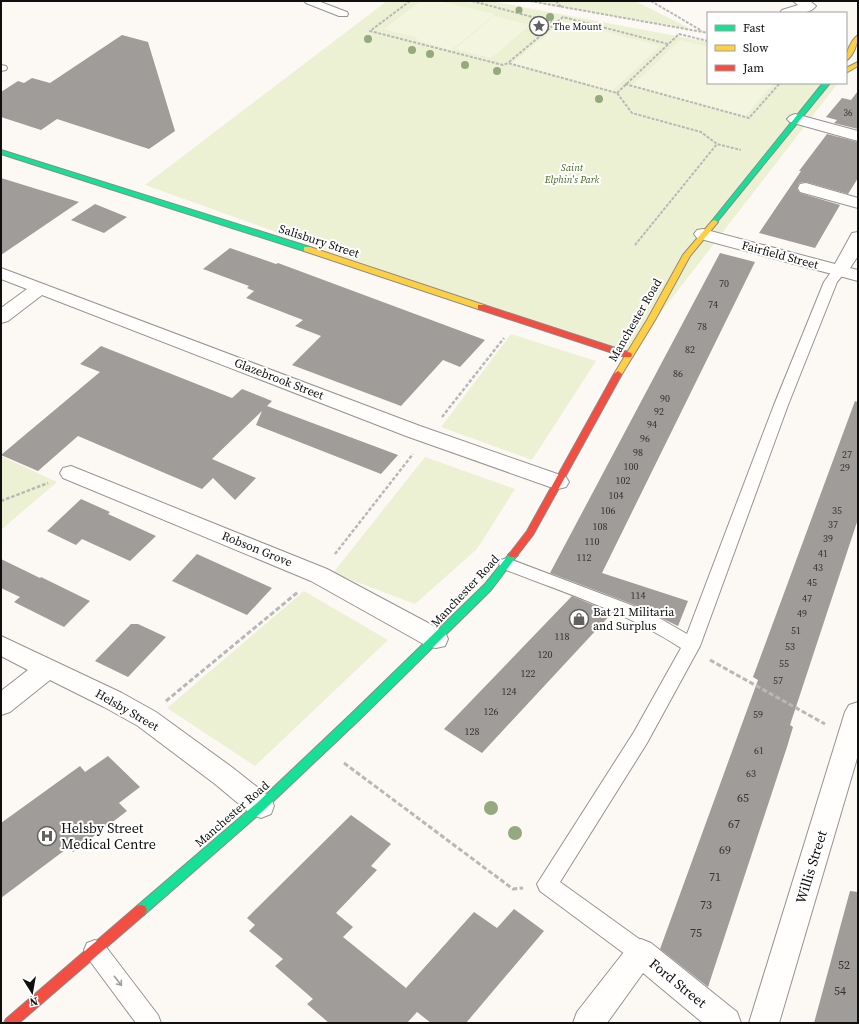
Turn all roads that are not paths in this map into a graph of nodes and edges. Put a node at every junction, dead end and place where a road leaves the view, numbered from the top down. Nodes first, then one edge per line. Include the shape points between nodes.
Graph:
1 (309, 1) edge
2 (800, 1) edge
3 (790, 12) edge
4 (343, 14) dead end
5 (853, 41) edge
6 (847, 56) edge
7 (858, 64) edge
8 (847, 68) edge
9 (826, 84) edge
10 (795, 119) junction
11 (858, 136) edge
12 (1, 152) edge
13 (806, 188) dead end
14 (858, 203) edge
15 (702, 234) junction
16 (858, 237) edge
17 (839, 271) junction
18 (1, 273) edge
19 (858, 276) edge
20 (40, 288) junction
21 (1, 317) edge
22 (628, 355) junction
23 (71, 473) road end
24 (558, 482) junction
25 (507, 564) junction
26 (436, 639) junction
27 (1, 645) edge
28 (691, 646) junction
29 (48, 668) junction
30 (1, 704) edge
31 (854, 723) edge
32 (261, 806) junction
33 (95, 950) junction
34 (641, 954) junction
35 (10, 1023) edge
36 (150, 1023) edge
37 (588, 1023) edge
38 (726, 1023) edge
39 (764, 1023) edge

1 - 4 lane
2 - 3 street via 809,6
5 - 6 main road
7 - 8 main road
9 - 10 main road, Manchester Road
10 - 11 street
10 - 15 main road, Manchester Road
12 - 22 main road, Salisbury Street
13 - 14 street
15 - 17 street, Fairfield Street
15 - 22 main road, Manchester Road
16 - 17 street
17 - 19 street, Fairfield Street
17 - 28 lane via 831,282 781,405
18 - 20 street, Glazebrook Street
20 - 21 street
20 - 24 street, Glazebrook Street via 428,437
22 - 24 main road, Manchester Road
23 - 26 street, Robson Grove via 319,575
24 - 25 main road, Manchester Road via 530,533
25 - 26 main road, Manchester Road via 488,587
25 - 28 lane via 627,610 676,635
26 - 32 main road, Manchester Road
27 - 29 street, Helsby Street
28 - 34 lane via 672,684 625,762 547,884
29 - 30 street
29 - 32 street, Helsby Street via 147,719
31 - 39 street, Willis Street
32 - 33 main road, Manchester Road
33 - 35 main road, Manchester Road
33 -> 36 lane
34 - 37 street, Ford Street
34 - 38 street, Ford Street

